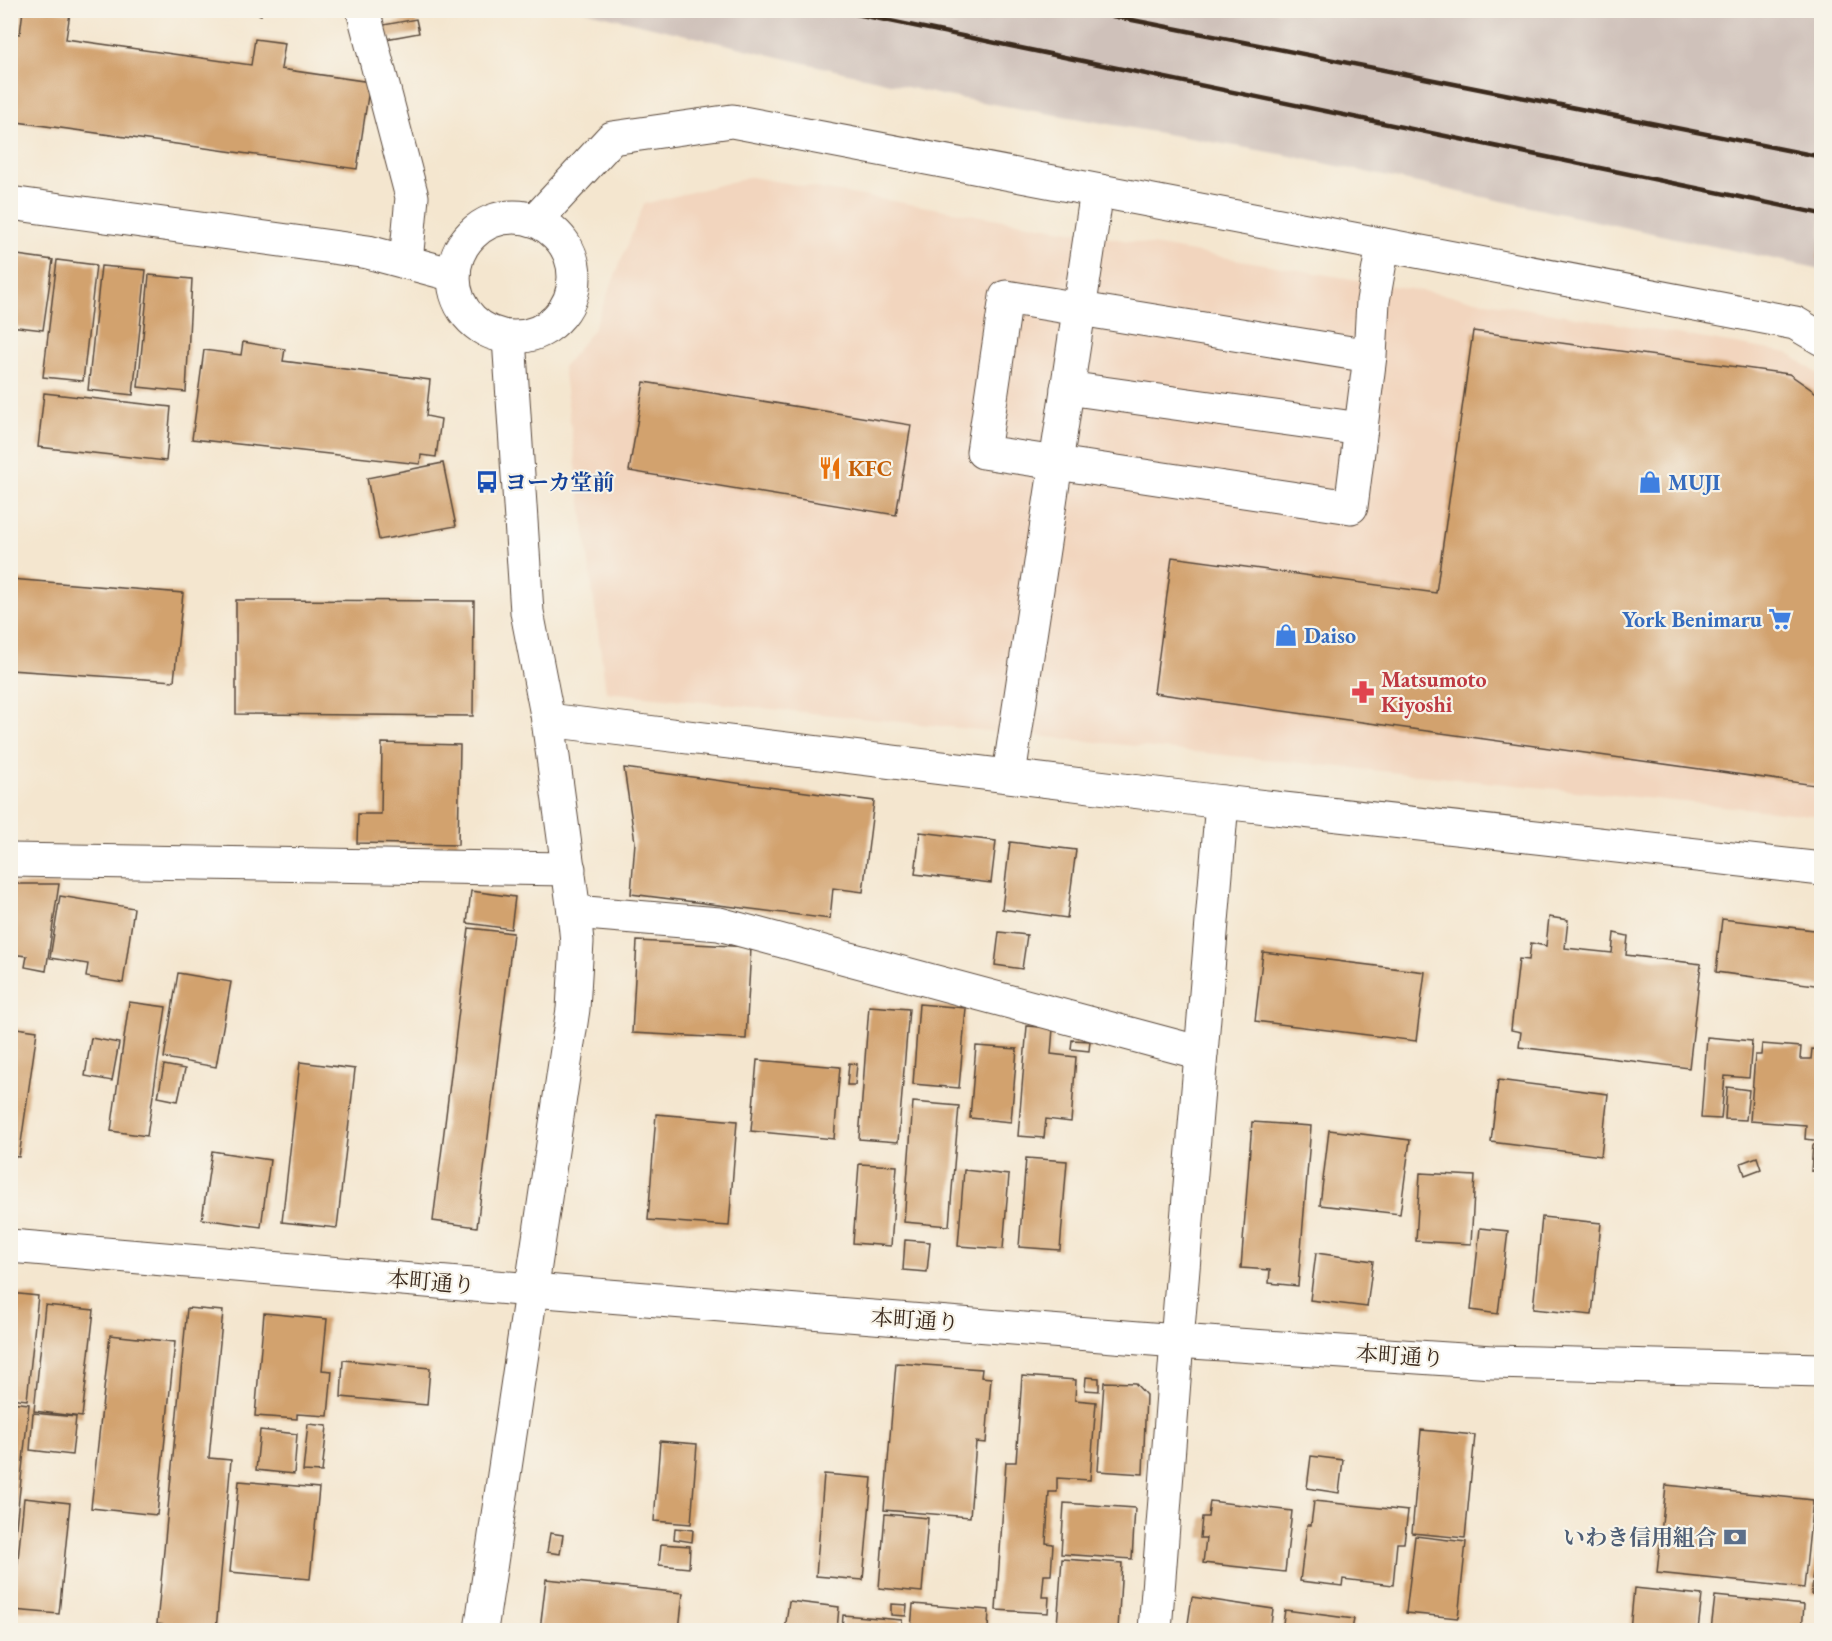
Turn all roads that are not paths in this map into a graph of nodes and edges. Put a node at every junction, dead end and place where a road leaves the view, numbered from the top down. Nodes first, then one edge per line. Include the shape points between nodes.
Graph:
1 (363, 10) edge
2 (1097, 191) junction
3 (10, 203) edge
4 (536, 220) junction
5 (1392, 248) junction
6 (406, 262) junction
7 (454, 274) junction
8 (1079, 308) junction
9 (509, 338) junction
10 (1821, 339) edge
11 (1370, 356) junction
12 (1067, 388) junction
13 (1361, 429) junction
14 (1056, 463) junction
15 (548, 720) junction
16 (1009, 775) junction
17 (1222, 802) junction
18 (10, 860) edge
19 (569, 869) junction
20 (1821, 869) edge
21 (574, 912) junction
22 (1201, 1053) junction
23 (10, 1246) edge
24 (532, 1290) junction
25 (1177, 1341) junction
26 (1821, 1370) edge
27 (481, 1630) edge
28 (1155, 1630) edge

1 - 6 street via 412,197
2 - 4 street via 732,121 612,138
2 - 5 street
2 - 8 street
3 - 6 street via 368,252
4 - 7 street via 495,219 476,230 462,246
4 - 9 street via 554,231 567,247 574,265 575,284 570,302 545,330 528,337
5 - 10 street via 1795,323
5 - 11 street via 1390,303
6 - 7 street
7 - 9 street via 460,305 473,322 490,333
8 - 11 street
8 - 12 street
8 - 14 street via 1006,297 983,452
9 - 15 street via 527,612
11 - 13 street
12 - 13 street
12 - 14 street
13 - 14 street via 1351,507
14 - 16 street
15 - 16 street
15 - 19 street
16 - 17 street
17 - 20 street
17 - 22 street
18 - 19 street
19 - 21 street
21 - 22 street via 718,924
21 - 24 street via 577,942 573,1009
22 - 25 street
23 - 24 street, 本町通り
24 - 25 street, 本町通り
24 - 27 street
25 - 26 street, 本町通り via 1493,1362
25 - 28 street

